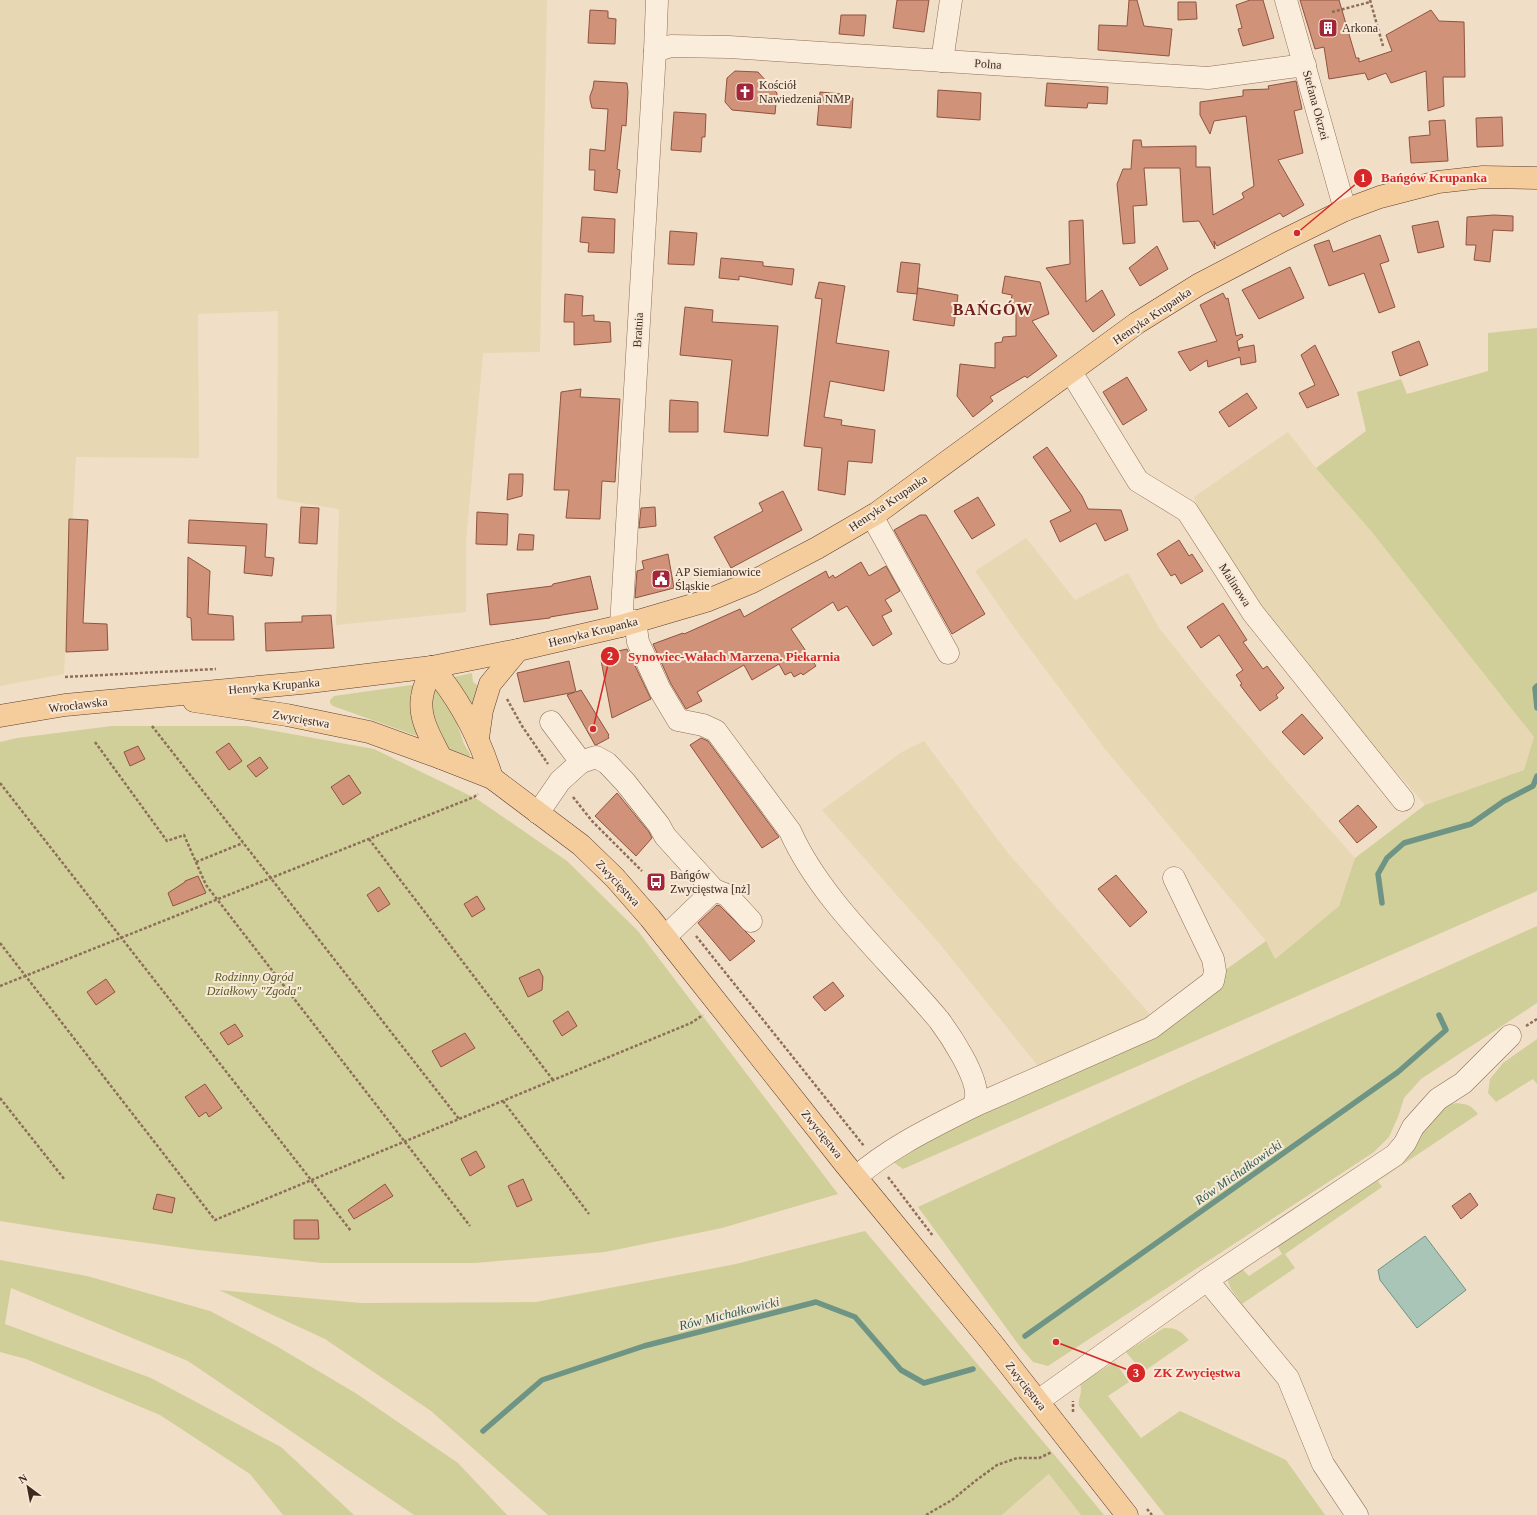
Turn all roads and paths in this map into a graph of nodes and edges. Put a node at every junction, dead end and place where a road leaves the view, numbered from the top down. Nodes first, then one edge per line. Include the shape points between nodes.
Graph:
1 (657, 0) edge
2 (951, 0) edge
3 (1286, 0) edge
4 (1370, 1) edge
5 (1332, 12) dead end
6 (1382, 46) dead end
7 (663, 49) junction
8 (942, 61) junction
9 (1305, 65) junction
10 (1537, 178) edge
11 (1345, 210) junction
12 (1071, 372) junction
13 (872, 516) junction
14 (628, 624) junction
15 (518, 650) junction
16 (948, 653) dead end
17 (432, 667) junction
18 (220, 669) dead end
19 (65, 677) dead end
20 (157, 696) junction
21 (0, 716) edge
22 (550, 722) dead end
23 (152, 726) dead end
24 (478, 738) junction
25 (95, 742) dead end
26 (441, 758) junction
27 (581, 762) junction
28 (492, 778) junction
29 (0, 783) edge
30 (484, 798) dead end
31 (1403, 800) dead end
32 (538, 813) junction
33 (369, 839) junction
34 (242, 843) junction
35 (196, 862) junction
36 (1174, 878) dead end
37 (270, 879) junction
38 (714, 890) junction
39 (218, 899) junction
40 (751, 921) dead end
41 (664, 937) junction
42 (121, 938) junction
43 (0, 944) edge
44 (25, 976) junction
45 (0, 986) edge
46 (704, 1014) dead end
47 (1510, 1036) dead end
48 (553, 1080) junction
49 (0, 1098) edge
50 (503, 1101) junction
51 (974, 1106) junction
52 (459, 1119) junction
53 (405, 1142) junction
54 (856, 1177) junction
55 (65, 1180) dead end
56 (311, 1180) junction
57 (589, 1214) dead end
58 (470, 1226) dead end
59 (351, 1231) dead end
60 (1207, 1280) junction
61 (1038, 1401) junction
62 (1067, 1438) junction
63 (926, 1515) edge
64 (1127, 1515) edge
65 (1357, 1515) edge

1 - 7 street, Bratnia
2 - 8 street
3 - 9 street, Stefana Okrzei
4 - 5 path
4 - 6 path
7 - 8 street, Polna via 729,47
7 - 14 street, Bratnia
8 - 9 street, Polna via 1208,78
9 - 11 street, Stefana Okrzei
10 - 11 main road, Henryka Krupanka via 1483,177 1438,182 1380,197
11 - 12 main road, Henryka Krupanka via 1198,285 1138,323
12 - 13 main road, Henryka Krupanka
12 - 31 street, Malinowa via 1138,481 1187,511 1253,613
13 - 14 main road, Henryka Krupanka via 752,582 706,601
13 - 16 street
14 - 15 main road, Henryka Krupanka
14 - 51 street, Bratnia via 660,690 678,720 703,725 716,731 790,831 812,872 950,1035 973,1080 976,1096
15 - 17 main road, Henryka Krupanka
15 - 24 main road via 490,684 482,710
17 - 20 main road, Henryka Krupanka via 301,684
17 - 24 main road via 453,694
17 - 26 main road via 422,697 421,713
18 - 19 path
20 - 21 main road, Wrocławska
20 - 26 main road, Zwycięstwa via 287,715 369,732
22 - 27 street
23 - 34 path
24 - 28 main road
25 - 35 path via 167,841 184,834
26 - 28 main road, Zwycięstwa
27 - 32 street via 560,781
27 - 38 street via 596,757 607,763 625,782 665,836
28 - 32 main road, Zwycięstwa
29 - 42 path
30 - 33 path via 478,794
32 - 41 main road, Zwycięstwa via 581,845 615,878
33 - 37 path
33 - 48 path
34 - 35 path
34 - 37 path
35 - 39 path via 206,885
36 - 51 street via 1213,959 1213,981 1151,1028
37 - 39 path
37 - 52 path
38 - 40 street via 727,895
38 - 41 street
39 - 42 path
39 - 53 path
41 - 54 main road, Zwycięstwa
42 - 44 path
42 - 56 path
43 - 44 path
44 - 45 path
44 - 56 path via 215,1220
46 - 48 path via 691,1023
47 - 60 street via 1463,1083 1438,1099 1413,1128 1396,1155
48 - 50 path
49 - 55 path
50 - 52 path
50 - 57 path
51 - 54 street via 905,1141
52 - 53 path
53 - 56 path
53 - 58 path
54 - 61 main road, Zwycięstwa
56 - 59 path
60 - 61 street
60 - 65 street via 1288,1378 1323,1464
61 - 62 main road, Zwycięstwa
62 - 63 path via 1057,1449 1039,1458 1017,1458 997,1465 952,1500
62 - 64 main road, Zwycięstwa

